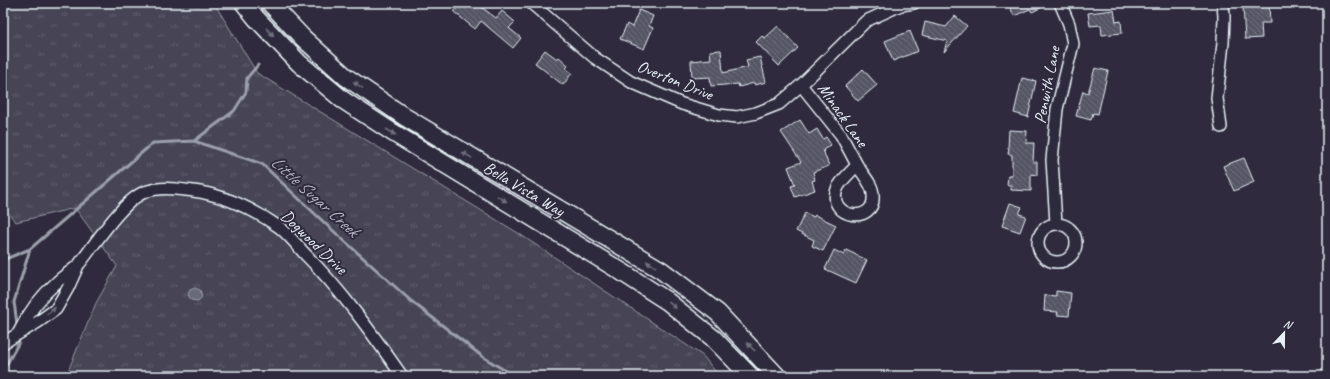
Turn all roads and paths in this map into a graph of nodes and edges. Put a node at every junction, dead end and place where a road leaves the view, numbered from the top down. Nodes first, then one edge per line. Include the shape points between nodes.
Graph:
1 (244, 3) edge
2 (270, 3) edge
3 (531, 3) edge
4 (914, 3) edge
5 (1060, 3) edge
6 (1223, 3) edge
7 (801, 86) junction
8 (1221, 127) dead end
9 (857, 165) dead end
10 (1056, 224) dead end
11 (78, 266) junction
12 (19, 332) junction
13 (3, 343) edge
14 (402, 376) edge
15 (750, 376) edge
16 (777, 376) edge

1 -> 15 main road, Bella Vista Way via 299,63 343,100 667,301 713,338
16 -> 2 main road, Bella Vista Way via 718,313 660,270 412,121 346,77 303,38
3 - 7 street, Overton Drive via 595,58 631,82 682,104 719,116 756,113 778,104
4 - 7 street, Overton Drive via 901,5 866,21
5 - 10 street, Penwith Lane via 1069,24 1073,44 1057,109 1052,160
6 - 8 street via 1223,43 1217,98
7 - 9 street, Minack Lane via 841,135
11 - 12 street, Dogwood Drive via 42,296 27,315
12 -> 11 street, Dogwood Drive via 56,309
11 - 14 street, Dogwood Drive via 126,205 144,192 173,188 209,193 241,204 280,228 327,276
12 - 13 street, Dogwood Drive

